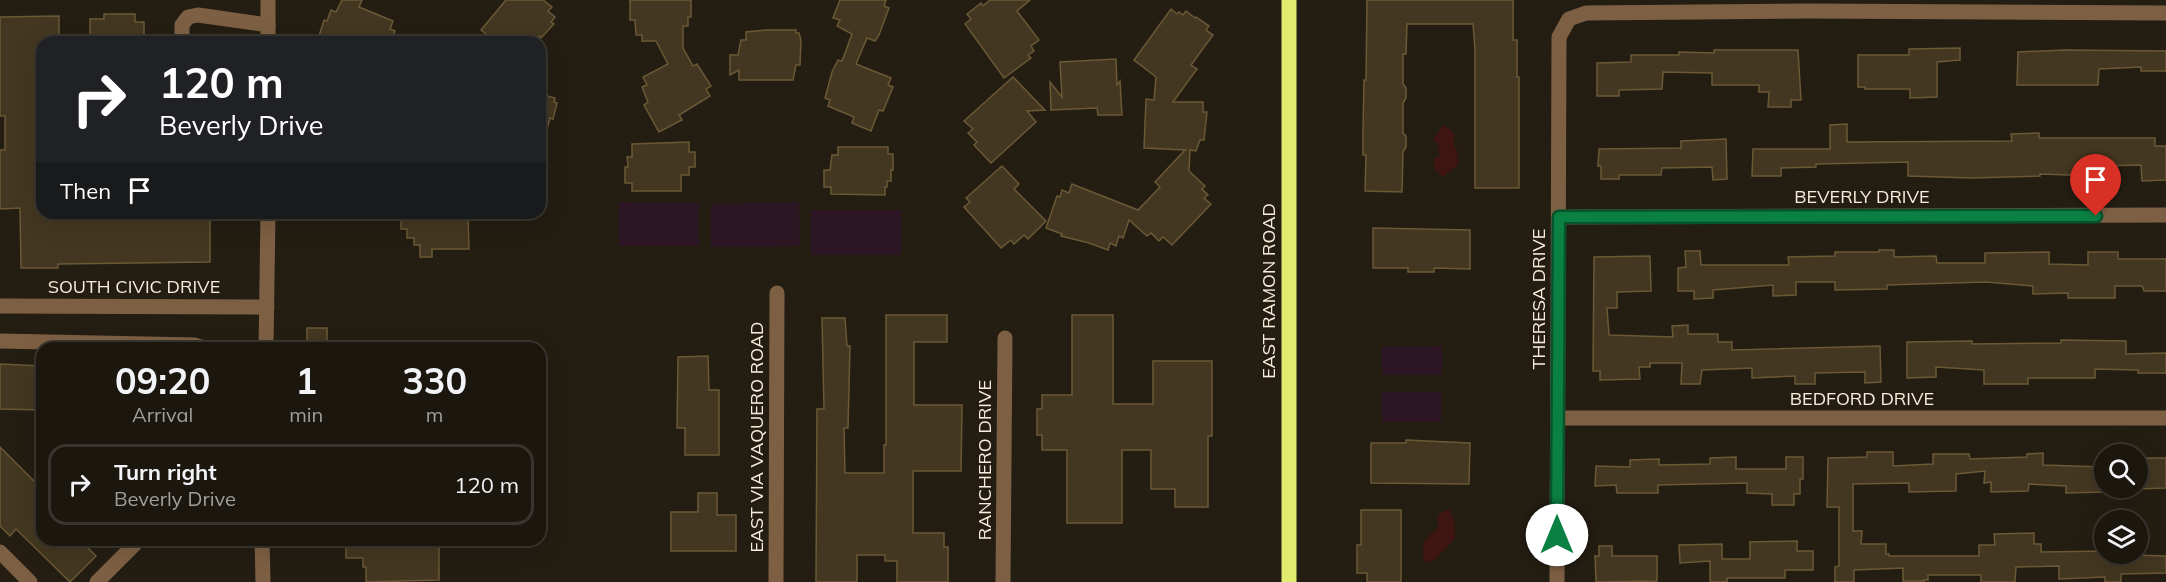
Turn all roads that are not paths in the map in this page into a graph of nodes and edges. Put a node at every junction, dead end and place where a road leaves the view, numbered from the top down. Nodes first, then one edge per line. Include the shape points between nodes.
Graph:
1 (268, 0) edge
2 (1288, 0) edge
3 (1808, 6) edge
4 (2166, 13) edge
5 (268, 25) junction
6 (182, 36) edge
7 (268, 36) edge
8 (2166, 215) edge
9 (1559, 217) junction
10 (268, 219) edge
11 (777, 293) dead end
12 (0, 306) edge
13 (267, 308) junction
14 (1005, 338) dead end
15 (0, 340) edge
16 (78, 342) edge
17 (266, 342) edge
18 (1558, 418) junction
19 (2166, 418) edge
20 (133, 546) edge
21 (262, 546) edge
22 (0, 552) edge
23 (30, 582) edge
24 (97, 582) edge
25 (262, 582) edge
26 (776, 582) edge
27 (1003, 582) edge
28 (1288, 582) edge
29 (1557, 582) edge

1 - 5 street
2 - 28 main road, EAST RAMON ROAD
3 - 4 street
3 - 9 street, THERESA DRIVE via 1586,13 1569,19 1559,37
5 - 6 street via 198,15 188,17 182,25
5 - 7 street
8 - 9 street, BEVERLY DRIVE
9 - 18 street, THERESA DRIVE
10 - 13 street
11 - 26 street, EAST VIA VAQUERO ROAD
12 - 13 street, SOUTH CIVIC DRIVE
13 - 17 street
14 - 27 street, RANCHERO DRIVE
15 - 16 street
18 - 19 street, BEDFORD DRIVE
18 - 29 street, THERESA DRIVE
20 - 24 street
21 - 25 street
22 - 23 street

